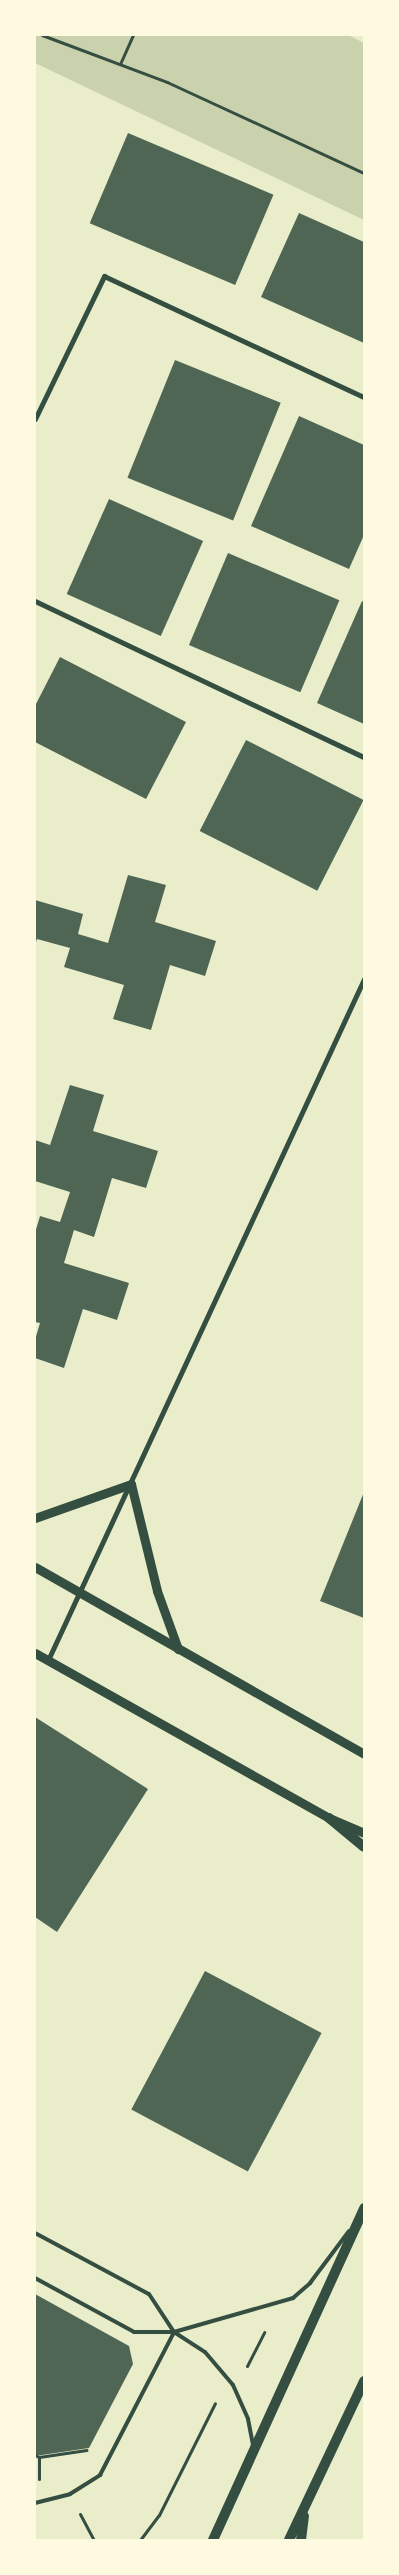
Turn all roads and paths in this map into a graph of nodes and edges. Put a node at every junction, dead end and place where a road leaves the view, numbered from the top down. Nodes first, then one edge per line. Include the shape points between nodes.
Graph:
1 (42, 35) edge
2 (133, 35) edge
3 (120, 64) junction
4 (364, 174) edge
5 (364, 397) edge
6 (35, 419) edge
7 (35, 601) edge
8 (364, 757) edge
9 (364, 979) edge
10 (131, 1484) junction
11 (35, 1518) edge
12 (35, 1567) edge
13 (80, 1593) junction
14 (178, 1649) junction
15 (35, 1653) edge
16 (48, 1660) junction
17 (364, 1754) edge
18 (329, 1818) junction
19 (364, 1833) edge
20 (364, 1847) edge
21 (362, 2212) edge
22 (35, 2233) edge
23 (35, 2278) edge
24 (269, 2305) junction
25 (174, 2332) junction
26 (364, 2381) edge
27 (233, 2385) junction
28 (254, 2452) junction
29 (35, 2455) edge
30 (39, 2457) dead end
31 (37, 2503) edge
32 (306, 2506) junction
33 (140, 2540) edge
34 (213, 2540) edge
35 (289, 2540) edge
36 (301, 2540) edge

1 - 3 path
2 - 3 path
3 - 4 path via 168,82
5 - 6 street via 104,276
7 - 8 street
9 - 10 street
10 - 11 street
10 - 13 street
10 - 14 street via 157,1591
12 - 13 street
13 - 14 street
13 - 16 street
14 - 17 street
15 - 16 street
16 - 18 street
18 - 19 street
18 - 20 main road
21 - 24 lane via 310,2282 294,2298
21 - 28 main road
22 - 25 lane via 149,2294
23 - 25 lane via 134,2332
24 - 25 lane
24 - 27 path via 268,2324
25 - 27 lane via 205,2352
25 - 31 lane via 100,2475 70,2494
26 - 32 main road
27 - 28 lane via 248,2419
27 - 33 path via 217,2399 159,2515
28 - 34 main road
29 - 30 path
32 - 35 main road
32 - 36 main road

